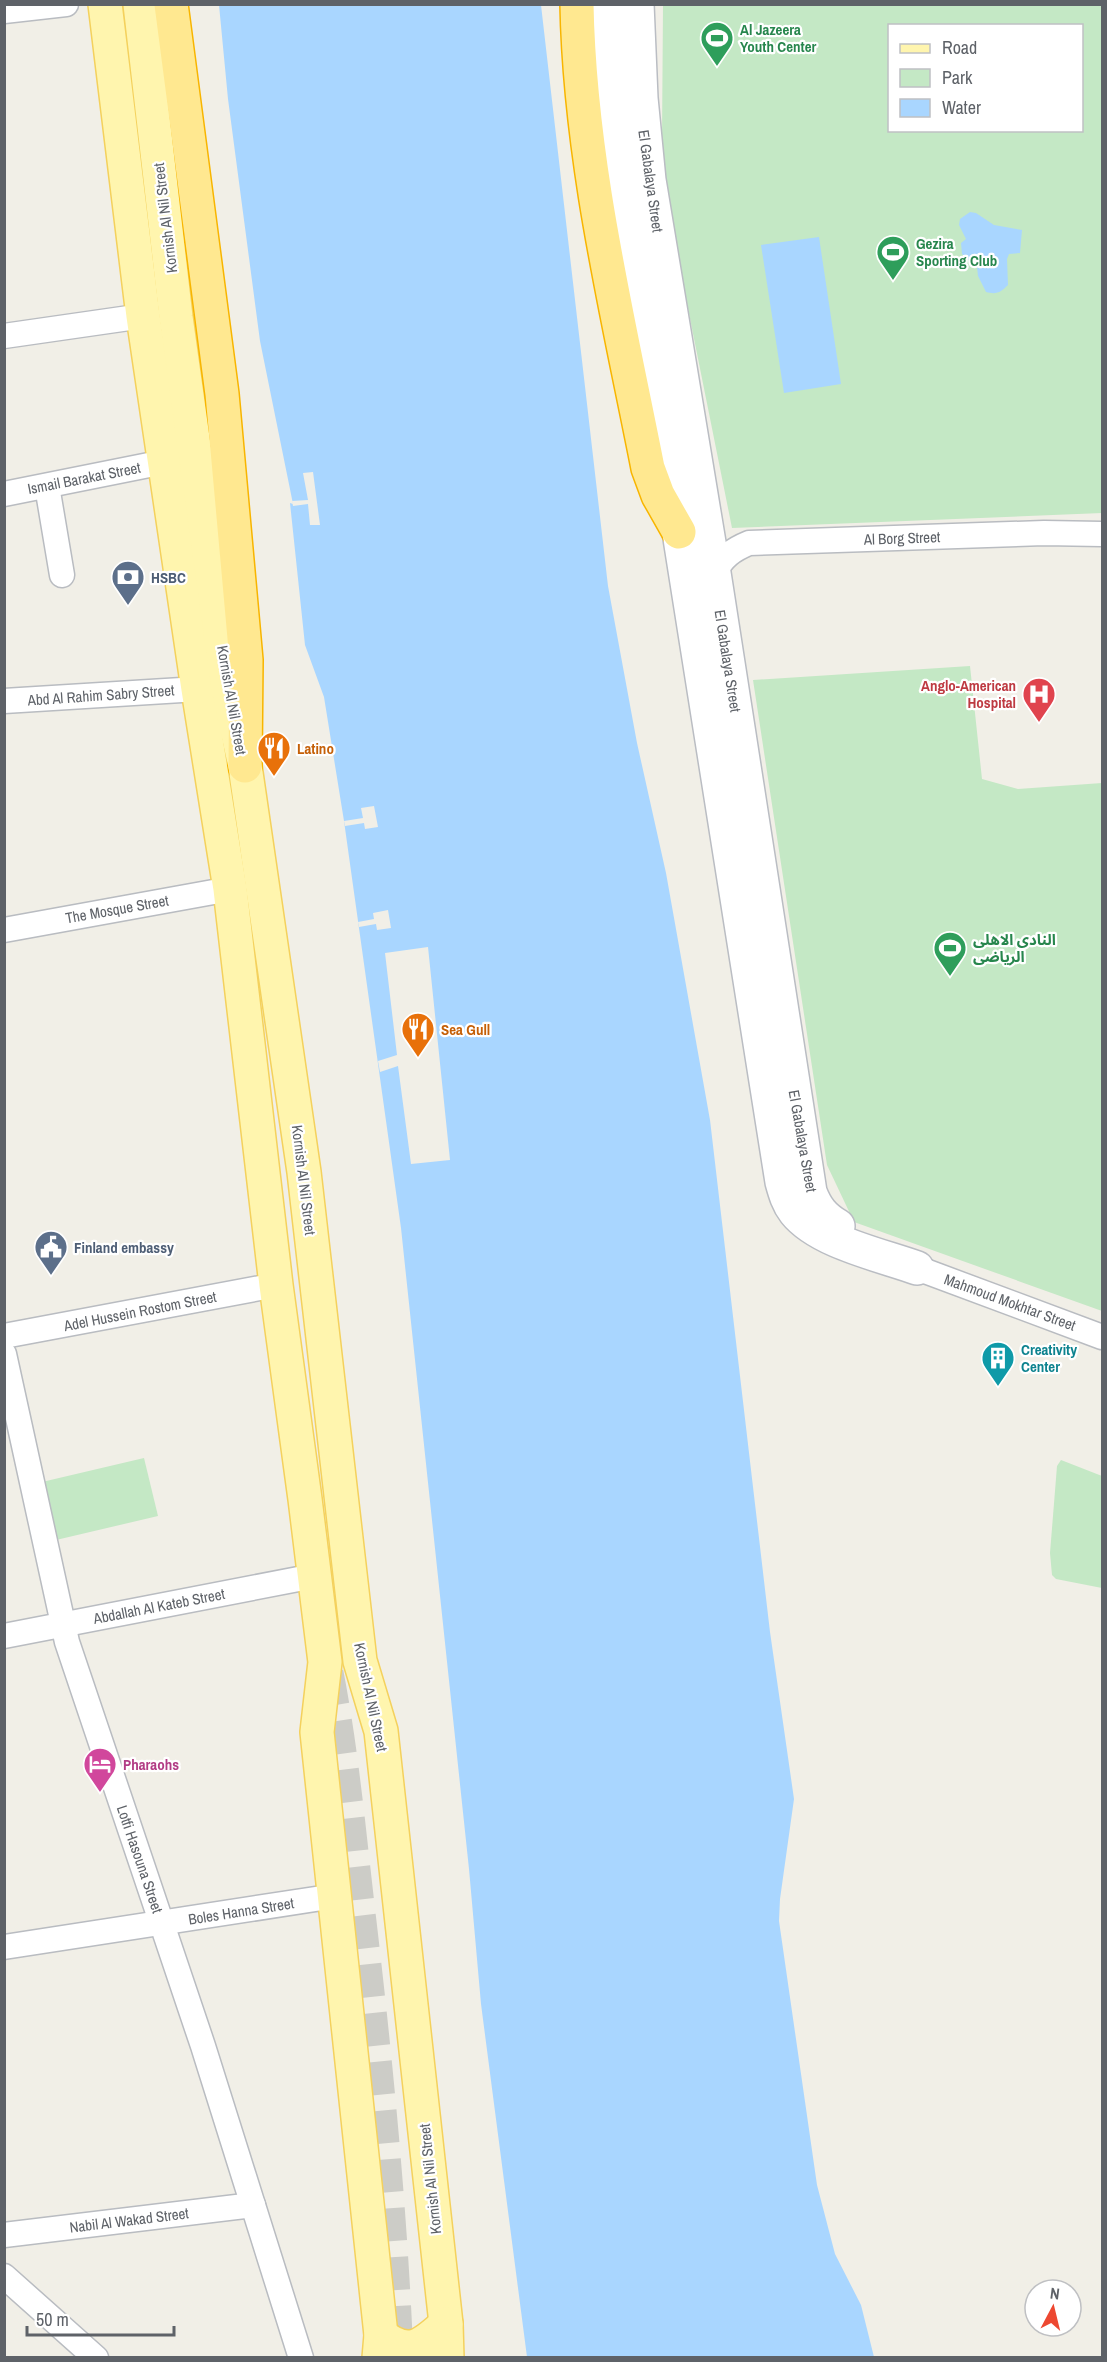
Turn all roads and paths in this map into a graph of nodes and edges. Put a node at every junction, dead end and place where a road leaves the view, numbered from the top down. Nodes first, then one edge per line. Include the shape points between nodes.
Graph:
1 (66, 4) edge
2 (105, 4) edge
3 (140, 4) edge
4 (171, 4) edge
5 (577, 4) edge
6 (606, 4) edge
7 (637, 4) edge
8 (4, 11) edge
9 (143, 316) junction
10 (4, 336) edge
11 (164, 462) junction
12 (47, 486) junction
13 (4, 494) edge
14 (679, 532) junction
15 (1102, 534) edge
16 (714, 573) junction
17 (62, 575) dead end
18 (198, 689) junction
19 (4, 702) edge
20 (245, 766) junction
21 (230, 889) junction
22 (4, 930) edge
23 (916, 1268) junction
24 (276, 1286) junction
25 (4, 1336) edge
26 (1102, 1337) edge
27 (4, 1354) edge
28 (314, 1576) junction
29 (63, 1625) junction
30 (4, 1636) edge
31 (335, 1896) junction
32 (161, 1923) junction
33 (4, 1947) edge
34 (253, 2205) junction
35 (4, 2235) edge
36 (4, 2276) edge
37 (446, 2324) junction
38 (380, 2346) edge
39 (96, 2358) edge
40 (301, 2358) edge
41 (447, 2358) edge

1 - 8 street
2 - 9 main road, Kornish Al Nil Street
3 - 20 main road, Kornish Al Nil Street via 176,317 228,688
4 - 20 highway via 222,394 246,660
5 - 14 highway via 582,100 600,228 648,468
6 - 14 street, El Gabalaya Street via 614,154
7 - 16 street, El Gabalaya Street via 649,180
9 - 10 street
9 - 11 main road, Kornish Al Nil Street
11 - 12 street, Ismail Barakat Street
11 - 18 main road, Kornish Al Nil Street
12 - 13 street, Ismail Barakat Street
12 - 17 street
14 - 23 street, El Gabalaya Street via 787,1198 806,1224 826,1237
15 - 16 street, Al Borg Street via 749,543 722,559
16 - 23 street, El Gabalaya Street via 810,1192 824,1216
18 - 19 street, Abd Al Rahim Sabry Street
18 - 21 main road, Kornish Al Nil Street
20 - 37 main road, Kornish Al Nil Street via 304,1172 360,1661 381,1731
21 - 22 street, The Mosque Street
21 - 24 main road, Kornish Al Nil Street
23 - 26 street, Mahmoud Mokhtar Street
24 - 25 street, Adel Hussein Rostom Street
24 - 28 main road, Kornish Al Nil Street
27 - 29 street, Lotfi Hasouna Street
28 - 29 street, Abdallah Al Kateb Street
28 - 31 main road, Kornish Al Nil Street via 325,1662 317,1732
29 - 30 street, Abdallah Al Kateb Street
29 - 32 street, Lotfi Hasouna Street
31 - 32 street, Boles Hanna Street
31 - 38 main road, Kornish Al Nil Street
32 - 33 street, Boles Hanna Street
32 - 34 street, Lotfi Hasouna Street
34 - 35 street, Nabil Al Wakad Street
34 - 40 street, Lotfi Hasouna Street
36 - 39 street
37 - 38 main road via 420,2346
37 - 41 main road, Kornish Al Nil Street

